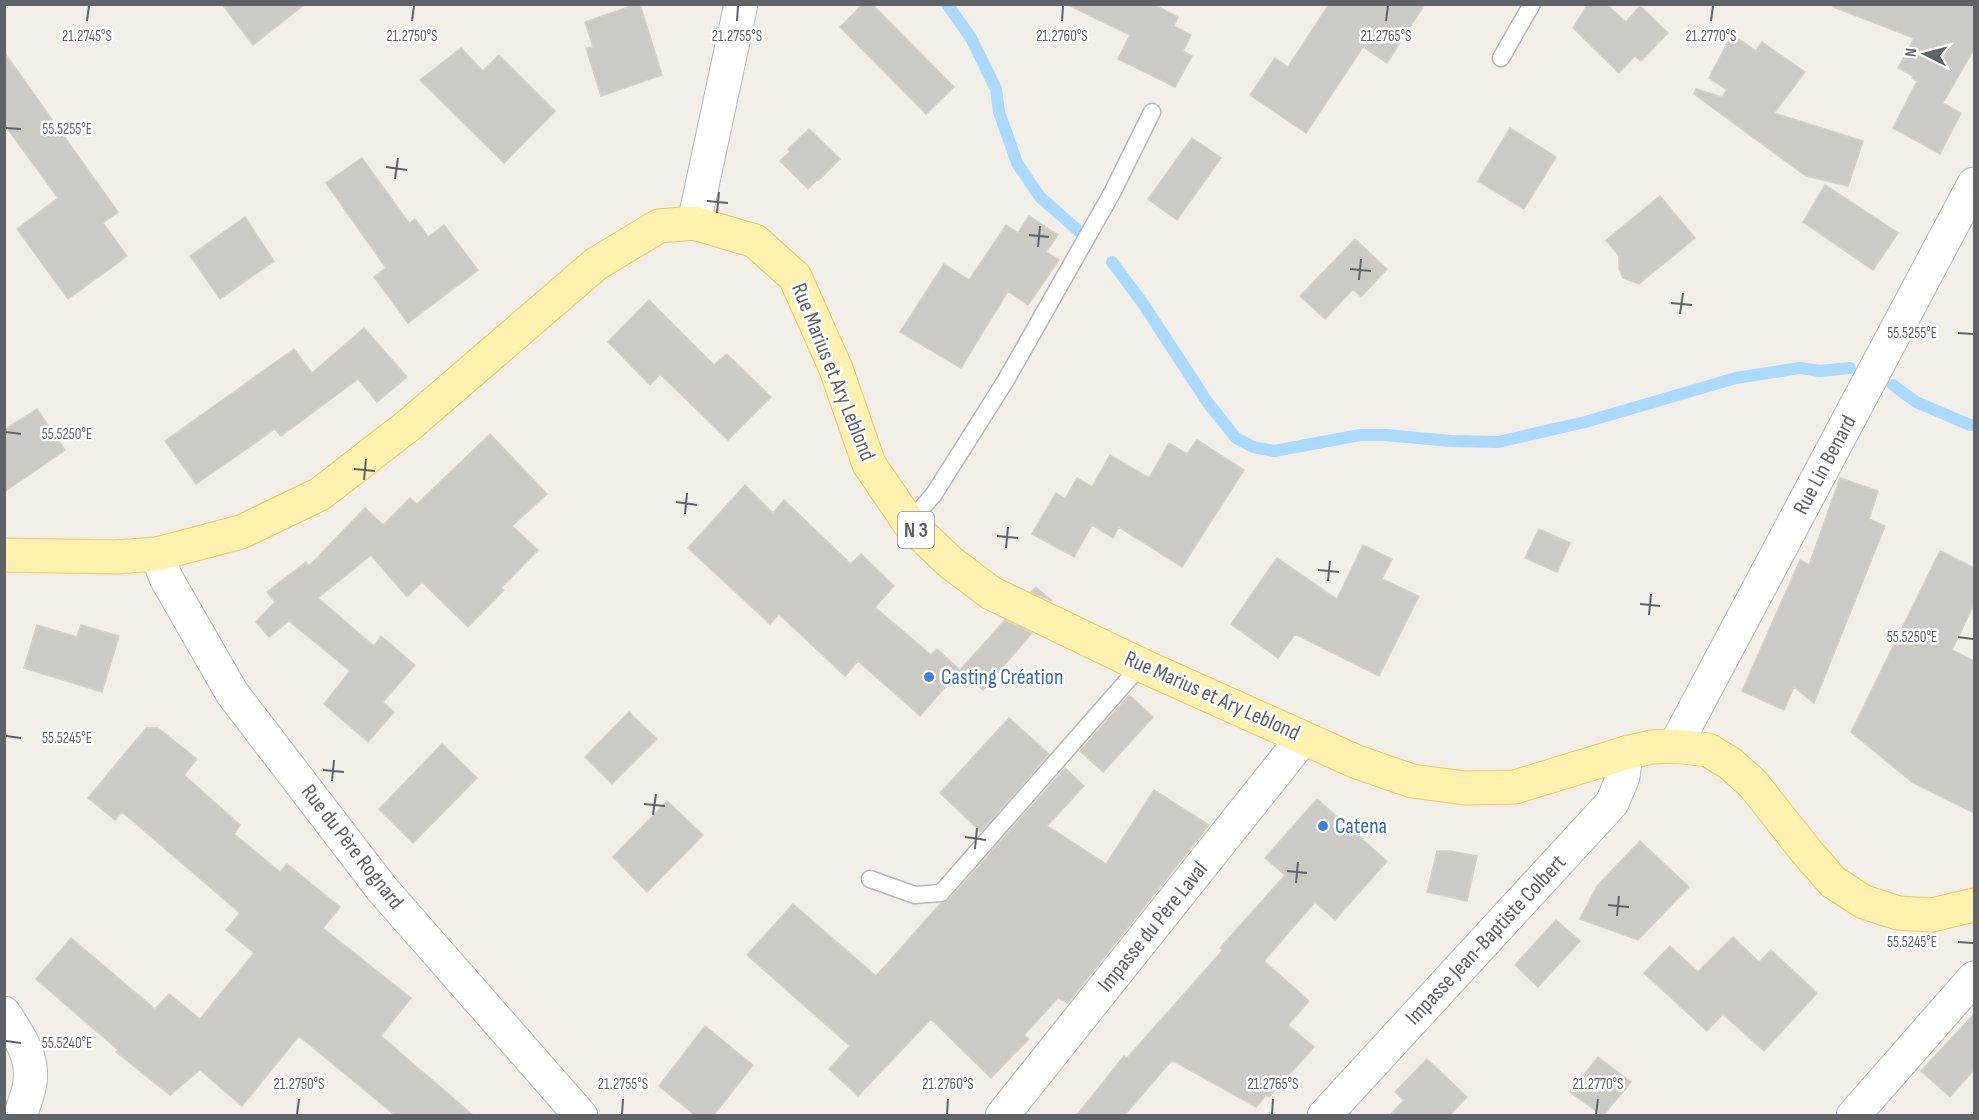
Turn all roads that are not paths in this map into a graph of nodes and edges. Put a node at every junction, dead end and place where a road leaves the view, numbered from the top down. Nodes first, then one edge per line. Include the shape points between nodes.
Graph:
1 (741, 4) edge
2 (1532, 4) edge
3 (1501, 58) dead end
4 (1152, 112) dead end
5 (1974, 184) edge
6 (694, 223) junction
7 (909, 523) junction
8 (157, 554) junction
9 (4, 555) edge
10 (1141, 664) junction
11 (1303, 738) junction
12 (1675, 746) junction
13 (1626, 753) junction
14 (870, 879) dead end
15 (1974, 905) edge
16 (1974, 978) edge
17 (4, 1013) edge
18 (20, 1116) edge
19 (581, 1116) edge
20 (1002, 1116) edge
21 (1324, 1116) edge
22 (1853, 1116) edge

1 - 6 street
2 - 3 lane
4 - 7 lane via 1112,193 1006,380 934,494
5 - 12 street, Rue Lin Benard
6 - 7 main road, Rue Marius et Ary Leblond / N 3 via 755,241 795,277 836,369 869,464
6 - 8 main road, Rue Marius et Ary Leblond / N 3 via 659,226 596,264 409,425 320,494 241,532
7 - 10 main road, Rue Marius et Ary Leblond / N 3 via 950,562 991,593
8 - 9 main road, Rue Marius et Ary Leblond / N 3
8 - 19 street, Rue du Père Rognard via 166,578 232,693 382,889
10 - 11 main road, Rue Marius et Ary Leblond / N 3
10 - 14 lane via 941,893 915,895
11 - 13 main road, Rue Marius et Ary Leblond / N 3 via 1412,781 1465,788 1515,787
11 - 20 street, Impasse du Père Laval
12 - 13 main road, Rue Marius et Ary Leblond / N 3
12 - 15 main road, Rue Marius et Ary Leblond / N 3 via 1708,750 1731,764 1753,784 1833,882 1864,902 1898,913 1932,915
13 - 21 street, Impasse Jean-Baptiste Colbert via 1623,777 1612,803
16 - 22 street
17 - 18 street via 27,1050 30,1067 30,1087

